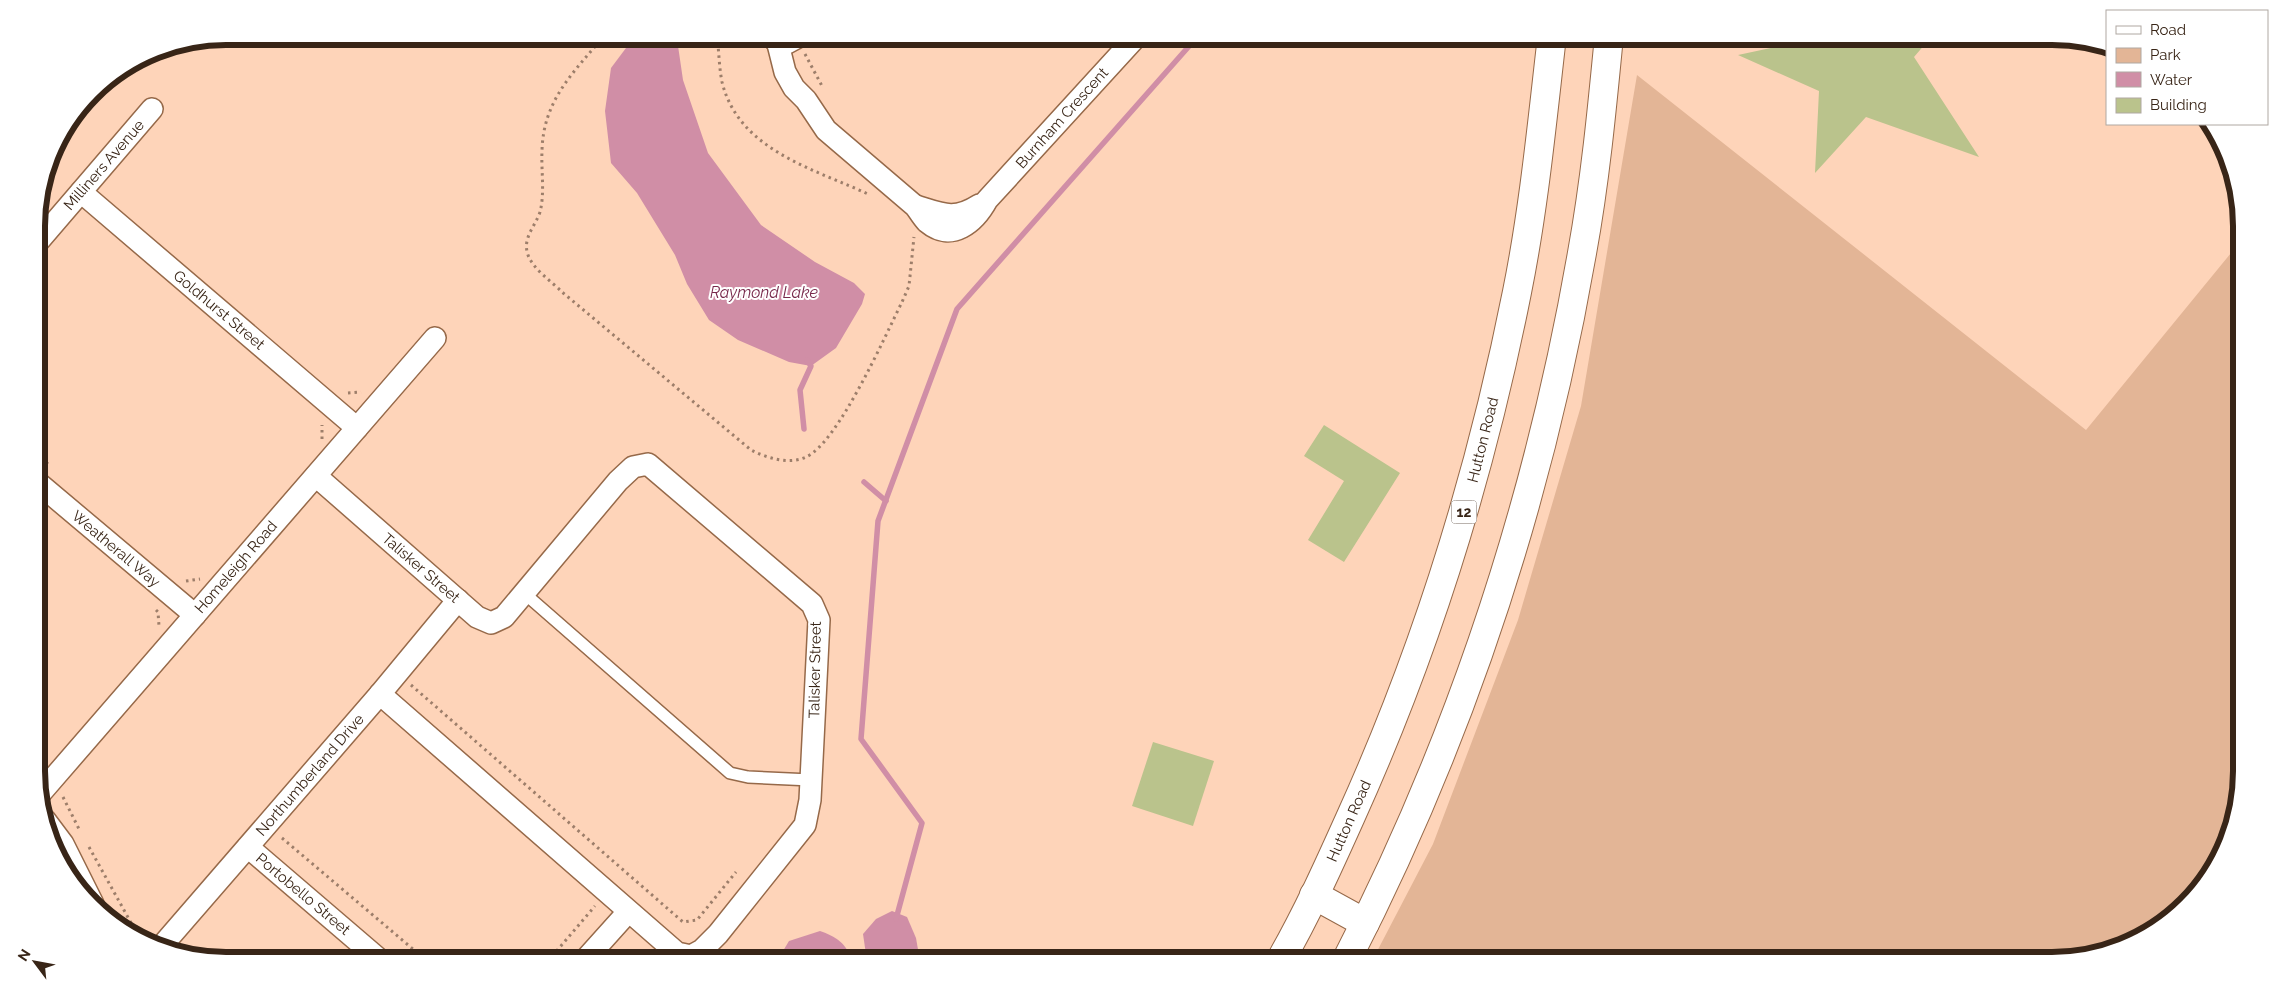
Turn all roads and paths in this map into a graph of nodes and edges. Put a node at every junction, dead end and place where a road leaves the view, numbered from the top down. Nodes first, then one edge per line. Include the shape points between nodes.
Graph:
1 (597, 45) edge
2 (718, 45) edge
3 (784, 45) edge
4 (817, 45) edge
5 (1129, 45) edge
6 (1551, 45) edge
7 (1608, 45) edge
8 (815, 95) junction
9 (152, 109) dead end
10 (81, 192) junction
11 (877, 199) dead end
12 (917, 231) dead end
13 (45, 249) edge
14 (435, 338) dead end
15 (342, 388) dead end
16 (362, 392) dead end
17 (322, 424) dead end
18 (358, 428) junction
19 (316, 446) dead end
20 (45, 475) edge
21 (316, 476) junction
22 (206, 572) dead end
23 (178, 575) dead end
24 (524, 593) junction
25 (458, 600) junction
26 (151, 606) dead end
27 (194, 615) junction
28 (152, 634) dead end
29 (416, 677) dead end
30 (380, 694) junction
31 (48, 754) dead end
32 (45, 755) edge
33 (812, 780) junction
34 (45, 785) edge
35 (68, 791) dead end
36 (288, 830) dead end
37 (81, 832) dead end
38 (281, 837) junction
39 (58, 838) edge
40 (86, 841) dead end
41 (255, 853) junction
42 (736, 872) dead end
43 (79, 876) edge
44 (1314, 896) junction
45 (589, 898) dead end
46 (628, 912) junction
47 (1365, 923) junction
48 (133, 926) edge
49 (167, 941) edge
50 (370, 952) edge
51 (416, 952) edge
52 (556, 952) edge
53 (592, 952) edge
54 (676, 952) edge
55 (699, 952) edge
56 (1284, 952) edge
57 (1350, 952) edge

1 - 12 path via 556,94 543,141 542,201 528,235 528,255 562,292 751,450 778,459 805,458 838,426 906,294 913,239
2 - 11 path via 722,83 749,129 770,148 796,164
3 - 8 street, Burnham Crescent via 785,72 794,88
4 - 8 path via 804,52
5 - 8 street, Burnham Crescent via 987,200 958,215 950,216 915,206 826,130
6 - 44 main road, Hutton Road / 12 via 1517,291 1478,464 1416,659 1364,787
7 - 47 main road via 1583,252 1556,389 1522,521 1462,701 1433,775
9 - 10 street, Milliners Avenue
10 - 13 street, Milliners Avenue
10 - 18 street, Goldhurst Street
14 - 18 street, Homeleigh Road
15 - 16 path via 350,394
17 - 19 path via 322,438
18 - 21 street, Homeleigh Road
20 - 27 street, Weatherall Way
21 - 25 street, Talisker Street
21 - 27 street, Homeleigh Road
22 - 23 path via 200,580 186,581
24 - 25 street, Talisker Street via 504,617 492,623 477,617
24 - 33 lane via 730,772 748,777
24 - 33 street, Talisker Street via 618,481 633,467 648,464 812,604 819,620
25 - 30 street, Northumberland Drive
26 - 28 path via 158,612 159,626
27 - 34 street, Homeleigh Road
29 - 42 path via 410,684 683,922 697,920
30 - 41 street, Northumberland Drive
30 - 46 street, Talisker Street
31 - 32 path
33 - 55 street, Talisker Street via 804,825 718,934
35 - 37 path via 62,798
36 - 38 path
38 - 41 path
38 - 51 path
39 - 43 street
40 - 48 path
41 - 49 street, Northumberland Drive
41 - 50 street, Portobello Street
44 - 47 main road
44 - 56 main road, Hutton Road / 12
45 - 52 path via 596,905
46 - 53 street
46 - 54 street, Talisker Street
47 - 57 main road

